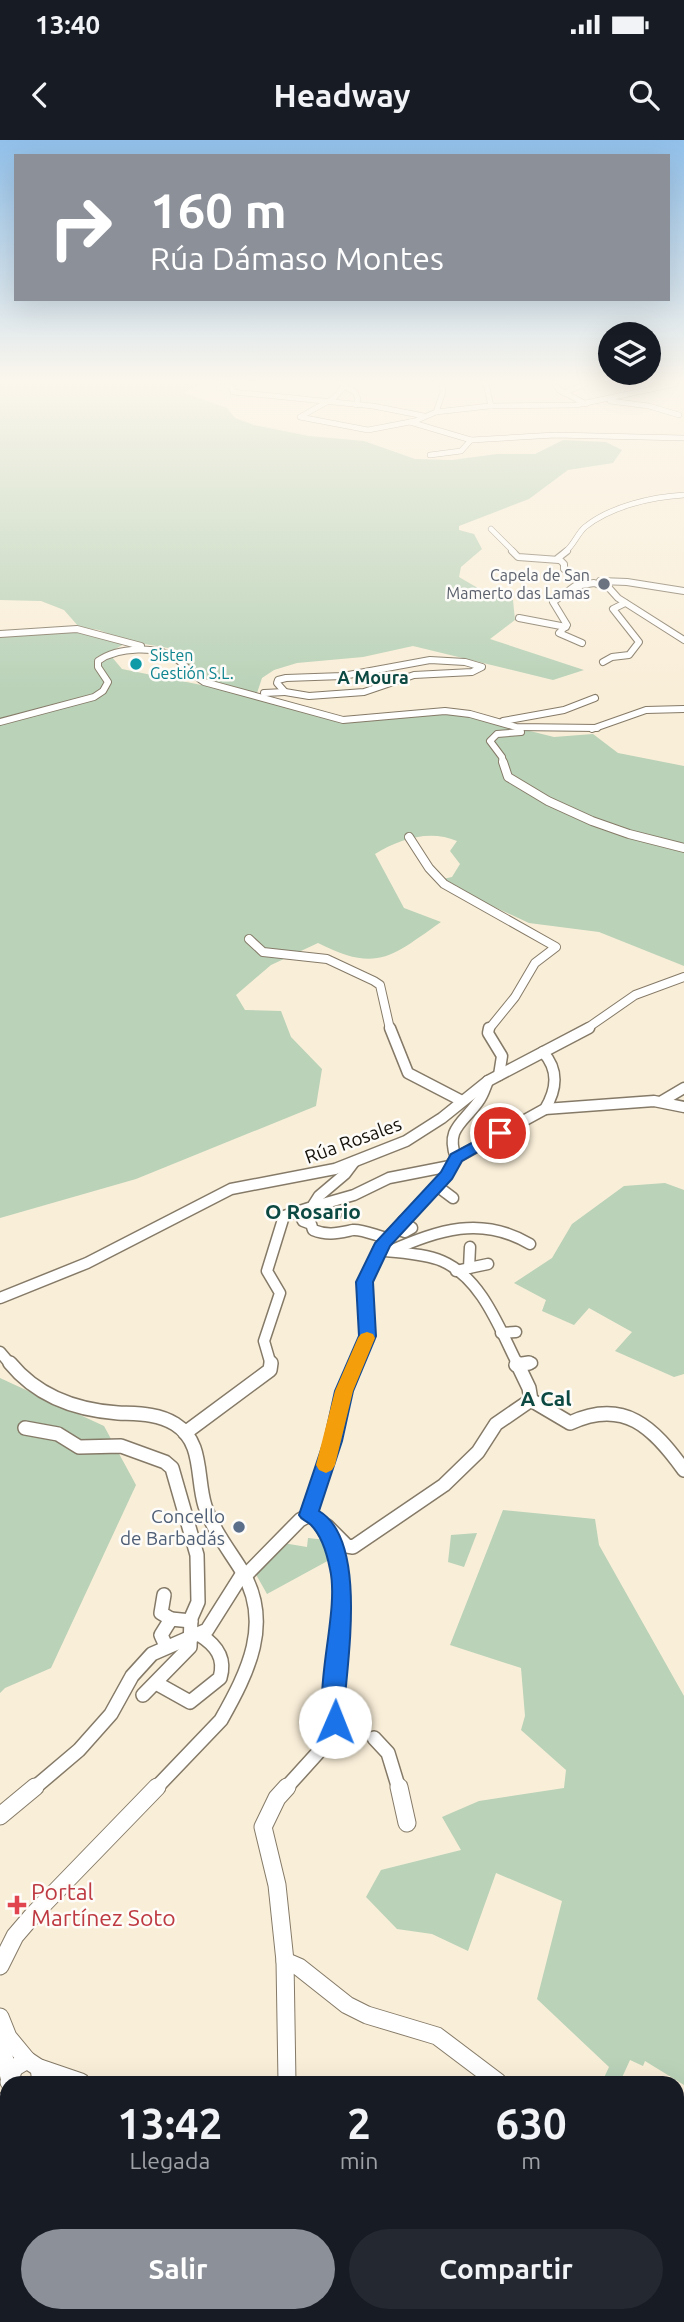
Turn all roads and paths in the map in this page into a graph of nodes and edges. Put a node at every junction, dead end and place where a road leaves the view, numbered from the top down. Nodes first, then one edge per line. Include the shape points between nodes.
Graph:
1 (684, 495) edge
2 (491, 529) dead end
3 (518, 557) junction
4 (559, 560) junction
5 (558, 569) junction
6 (582, 582) junction
7 (594, 582) junction
8 (615, 582) junction
9 (612, 591) junction
10 (684, 592) edge
11 (625, 603) junction
12 (519, 618) dead end
13 (566, 627) junction
14 (0, 634) edge
15 (684, 640) edge
16 (582, 643) dead end
17 (173, 657) junction
18 (603, 662) dead end
19 (285, 692) junction
20 (258, 695) junction
21 (595, 698) dead end
22 (684, 709) edge
23 (0, 722) edge
24 (499, 722) junction
25 (597, 728) junction
26 (409, 837) dead end
27 (684, 848) edge
28 (249, 939) dead end
29 (684, 977) edge
30 (543, 1052) junction
31 (499, 1075) junction
32 (488, 1081) junction
33 (684, 1088) edge
34 (462, 1101) junction
35 (662, 1101) junction
36 (684, 1107) edge
37 (545, 1109) junction
38 (354, 1162) junction
39 (453, 1162) junction
40 (437, 1186) junction
41 (453, 1198) dead end
42 (317, 1206) junction
43 (298, 1211) junction
44 (336, 1214) dead end
45 (530, 1244) dead end
46 (385, 1247) junction
47 (470, 1247) dead end
48 (488, 1264) dead end
49 (463, 1269) junction
50 (0, 1298) edge
51 (516, 1332) dead end
52 (500, 1333) junction
53 (0, 1352) edge
54 (533, 1363) dead end
55 (516, 1365) junction
56 (531, 1400) junction
57 (25, 1428) dead end
58 (185, 1433) junction
59 (684, 1470) edge
60 (313, 1517) junction
61 (244, 1575) junction
62 (164, 1595) dead end
63 (171, 1619) junction
64 (191, 1621) junction
65 (196, 1636) junction
66 (166, 1646) junction
67 (156, 1683) junction
68 (143, 1695) dead end
69 (374, 1738) dead end
70 (0, 1816) edge
71 (407, 1823) dead end
72 (285, 1961) junction
73 (0, 1966) edge
74 (0, 2017) edge
75 (0, 2040) edge
76 (36, 2070) edge
77 (8, 2076) edge
78 (11, 2076) edge
79 (58, 2076) edge
80 (287, 2076) edge
81 (490, 2076) edge

1 - 4 street via 648,499 601,519 584,528
2 - 3 street via 497,541
3 - 4 street
3 - 5 street via 516,560 524,563
4 - 5 street via 564,564
5 - 6 street
6 - 7 street
6 - 13 street via 553,602
7 - 8 street
7 - 9 street
8 - 9 street
8 - 10 street
9 - 11 street
11 - 15 street
11 - 18 street via 613,609 639,642 629,655
12 - 13 street
13 - 16 street via 561,635
14 - 17 street via 85,630 166,651
17 - 20 street via 204,682
17 - 23 street via 137,650 107,654 98,667 108,682 94,697
19 - 19 street via 309,696 364,692 414,675 472,672 482,667 426,661 341,676 287,677 277,683
19 - 20 street
20 - 24 street via 343,720 444,711
21 - 24 street via 564,710
22 - 25 street via 646,710
24 - 25 street via 537,728
25 - 27 street via 561,734 505,733 493,736 490,743 502,757 504,771 530,792 617,831
26 - 31 street via 444,884 556,947 535,964 489,1027 503,1057
28 - 34 street via 261,952 318,957 380,985 391,1033 408,1073
29 - 30 street, Rúa Rosales via 635,995 596,1024
30 - 31 street, Rúa Rosales
30 - 37 street via 553,1065 556,1089
31 - 32 street, Rúa Rosales
32 - 34 street, Rúa Rosales
32 - 39 street via 477,1104 453,1130
33 - 35 street
34 - 38 street, Rúa Rosales via 424,1131
35 - 36 street
35 - 37 street
37 - 39 street
38 - 42 street via 314,1200
38 - 50 street, Rúa Rosales via 231,1189 87,1263
39 - 40 street
39 - 42 street via 388,1178
40 - 41 street
40 - 46 street via 399,1225
42 - 43 street
42 - 44 street
43 - 46 street via 320,1234 354,1230
43 - 58 street via 284,1216 267,1266 268,1276 281,1293 264,1340 270,1370
45 - 46 street via 501,1228 449,1228
46 - 49 street
46 - 60 street via 363,1287 368,1336 344,1391
47 - 49 street
48 - 49 street
49 - 52 street via 484,1297
51 - 52 street
52 - 55 street
53 - 58 street via 41,1392 99,1410 151,1415
54 - 55 street
55 - 56 street
56 - 59 street via 570,1423 607,1411 630,1418 652,1430
56 - 60 street via 496,1424 472,1460 444,1485 353,1547
57 - 64 street via 58,1434 79,1447 121,1446 170,1464 197,1555 198,1602
58 - 61 street via 198,1452 205,1508
60 - 61 street via 300,1520
60 - 72 street via 333,1544 342,1586 335,1722 323,1747 277,1798 263,1827 277,1885
61 - 65 street via 215,1620
61 - 73 street via 254,1598 258,1628 233,1702 221,1720 33,1915 15,1936
62 - 63 street via 161,1613
63 - 64 street
63 - 66 street via 161,1635
64 - 65 street
65 - 66 street
65 - 67 street
65 - 67 street via 219,1651 220,1678 190,1702
66 - 70 street via 135,1672 116,1707 79,1750
67 - 68 street
69 - 71 street via 386,1746 397,1773
72 - 80 street
72 - 81 street via 367,2015 438,2036
74 - 76 street via 8,2038
75 - 77 street
76 - 78 street via 18,2064
76 - 79 street

